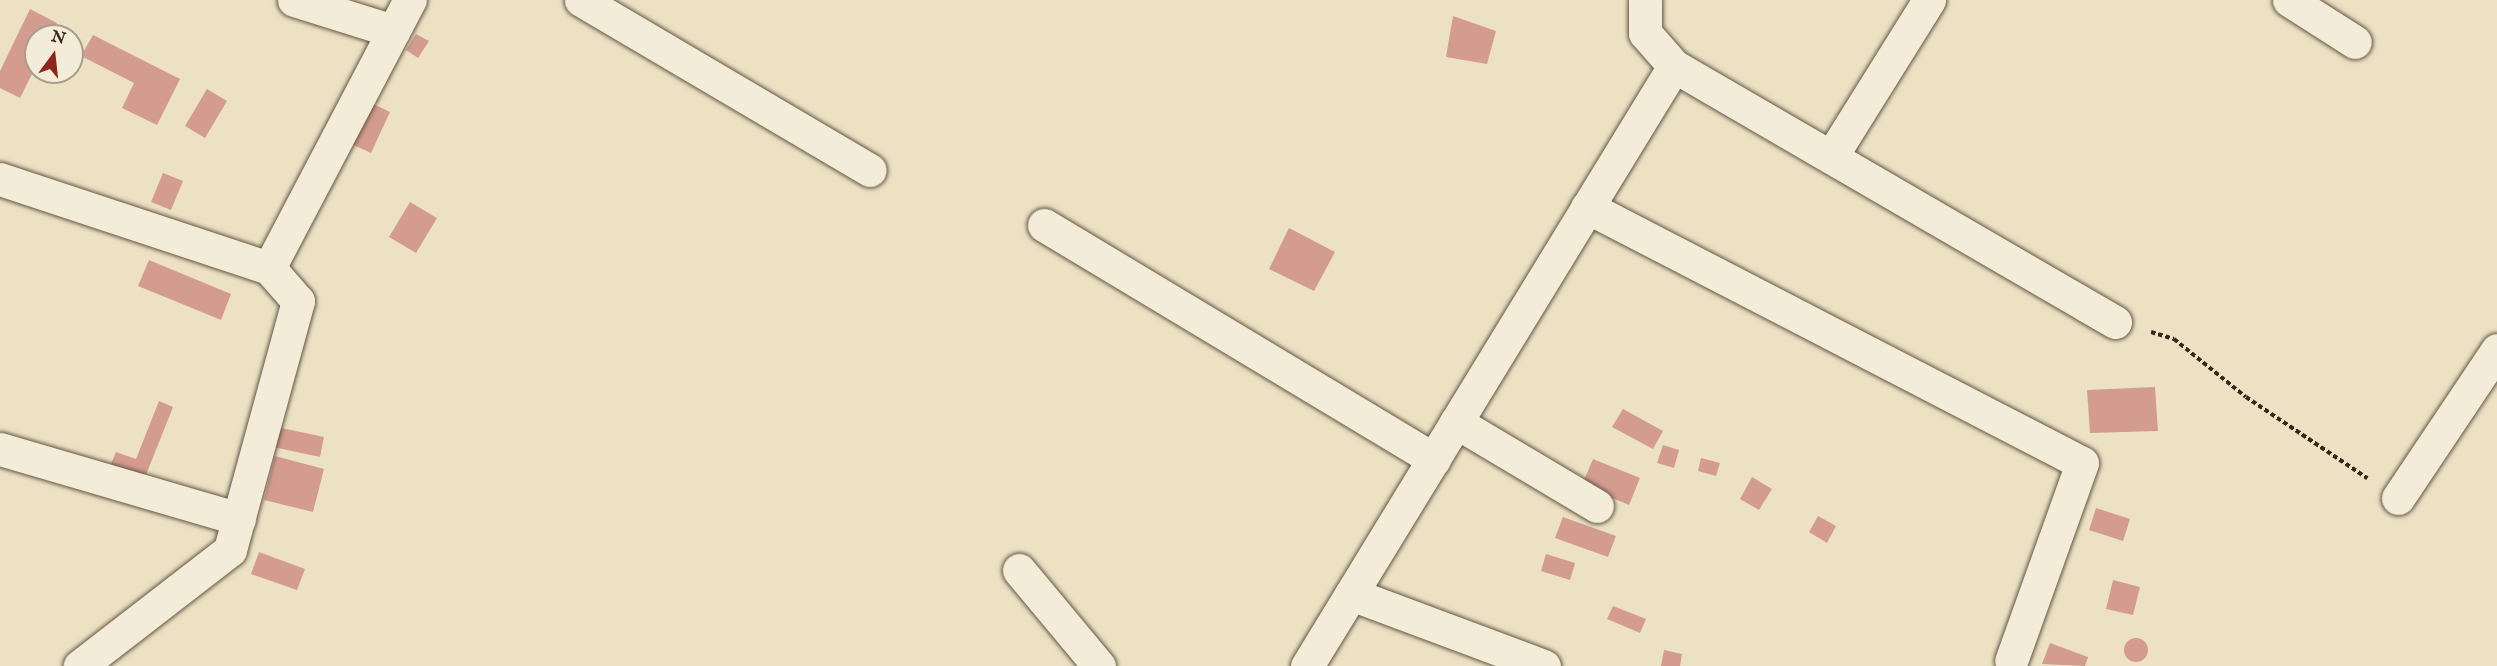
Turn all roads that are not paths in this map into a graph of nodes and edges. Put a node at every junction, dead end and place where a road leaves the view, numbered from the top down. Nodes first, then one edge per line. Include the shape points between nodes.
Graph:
1 (294, 0) edge
2 (410, 0) edge
3 (581, 0) edge
4 (1645, 0) edge
5 (1929, 0) edge
6 (2289, 0) edge
7 (393, 31) junction
8 (2355, 42) dead end
9 (1674, 66) junction
10 (1831, 157) junction
11 (870, 170) dead end
12 (0, 179) edge
13 (1587, 207) junction
14 (1044, 225) dead end
15 (269, 268) junction
16 (2115, 322) road end
17 (2497, 350) edge
18 (1456, 423) junction
19 (0, 449) edge
20 (1434, 459) junction
21 (2398, 498) road end
22 (1597, 506) dead end
23 (238, 519) junction
24 (1019, 570) dead end
25 (1351, 594) junction
26 (1088, 661) edge
27 (2011, 661) dead end
28 (80, 666) edge
29 (1307, 666) edge
30 (1544, 666) edge

1 - 7 street
2 - 7 street
3 - 11 street
4 - 9 street via 1645,33
5 - 10 street
6 - 8 street
7 - 15 street
9 - 10 street
9 - 13 street
10 - 16 street
12 - 15 street
13 - 18 street
13 - 27 street via 2082,463
14 - 20 street
15 - 23 street via 298,301
17 - 21 street
18 - 20 street
18 - 22 street
19 - 23 street
20 - 25 street
23 - 28 street via 230,550
24 - 26 street
25 - 29 street
25 - 30 street

